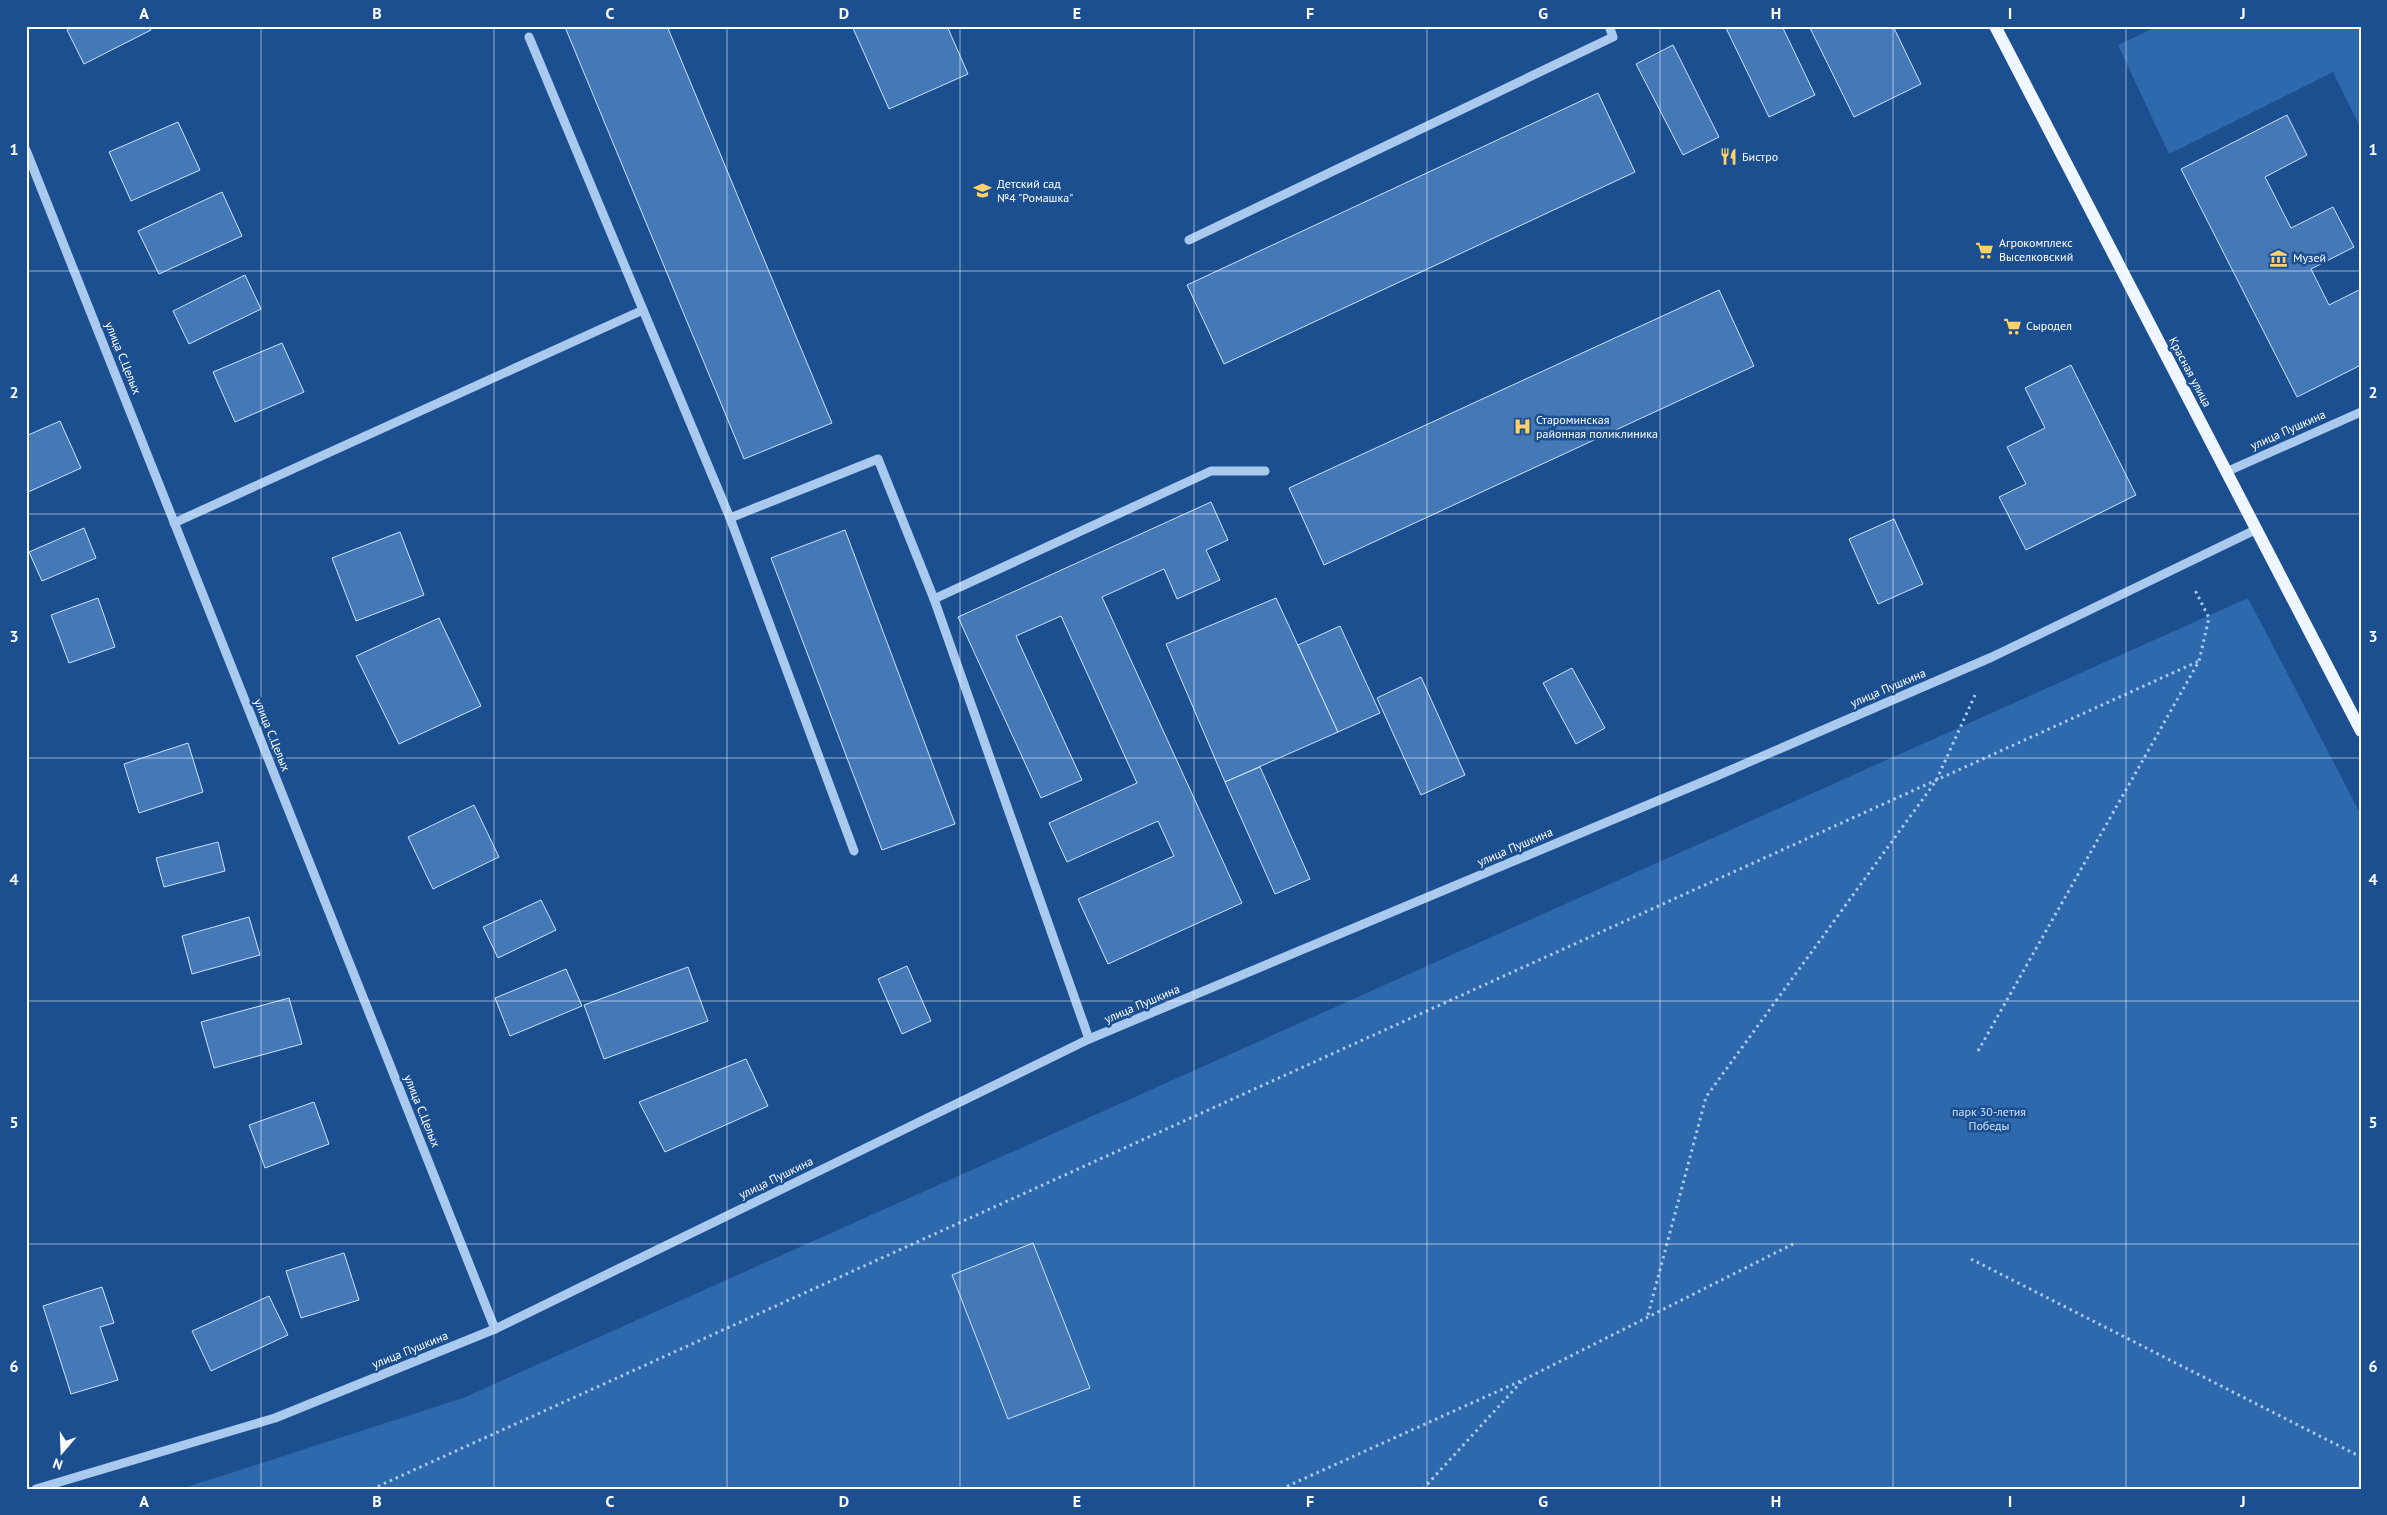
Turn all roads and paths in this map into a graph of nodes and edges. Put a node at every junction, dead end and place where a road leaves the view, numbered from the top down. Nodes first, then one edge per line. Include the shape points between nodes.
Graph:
1 (1609, 26) edge
2 (1995, 26) edge
3 (529, 37) dead end
4 (26, 150) edge
5 (1189, 240) dead end
6 (643, 310) junction
7 (2361, 412) edge
8 (1265, 471) dead end
9 (2226, 472) junction
10 (730, 518) junction
11 (174, 523) junction
12 (2255, 530) junction
13 (2183, 565) junction
14 (934, 599) junction
15 (1992, 658) junction
16 (2198, 661) junction
17 (2361, 731) edge
18 (1936, 781) junction
19 (854, 851) dead end
20 (1089, 1039) junction
21 (1978, 1051) dead end
22 (1793, 1244) dead end
23 (1971, 1259) dead end
24 (1648, 1315) junction
25 (494, 1329) junction
26 (1525, 1379) junction
27 (2361, 1457) edge
28 (36, 1489) edge
29 (372, 1489) edge
30 (1281, 1489) edge
31 (1423, 1489) edge

1 - 5 street via 1613,36
2 - 9 main road, Красная улица
3 - 6 street
4 - 11 street, улица С.Целых
6 - 10 street
6 - 11 street
7 - 9 street, улица Пушкина
8 - 14 street via 1211,471
9 - 12 main road, Красная улица
10 - 14 street via 878,459
10 - 19 street
11 - 25 street, улица С.Целых
12 - 13 street, улица Пушкина
12 - 17 main road, Красная улица
13 - 15 street, улица Пушкина
13 - 16 path via 2209,618
14 - 20 street
15 - 18 path
15 - 20 street, улица Пушкина
16 - 18 path
16 - 21 path
18 - 24 path via 1706,1097
18 - 29 path
20 - 25 street, улица Пушкина
22 - 24 path
23 - 27 path
24 - 26 path
25 - 28 street, улица Пушкина via 275,1418
26 - 30 path
26 - 31 path

